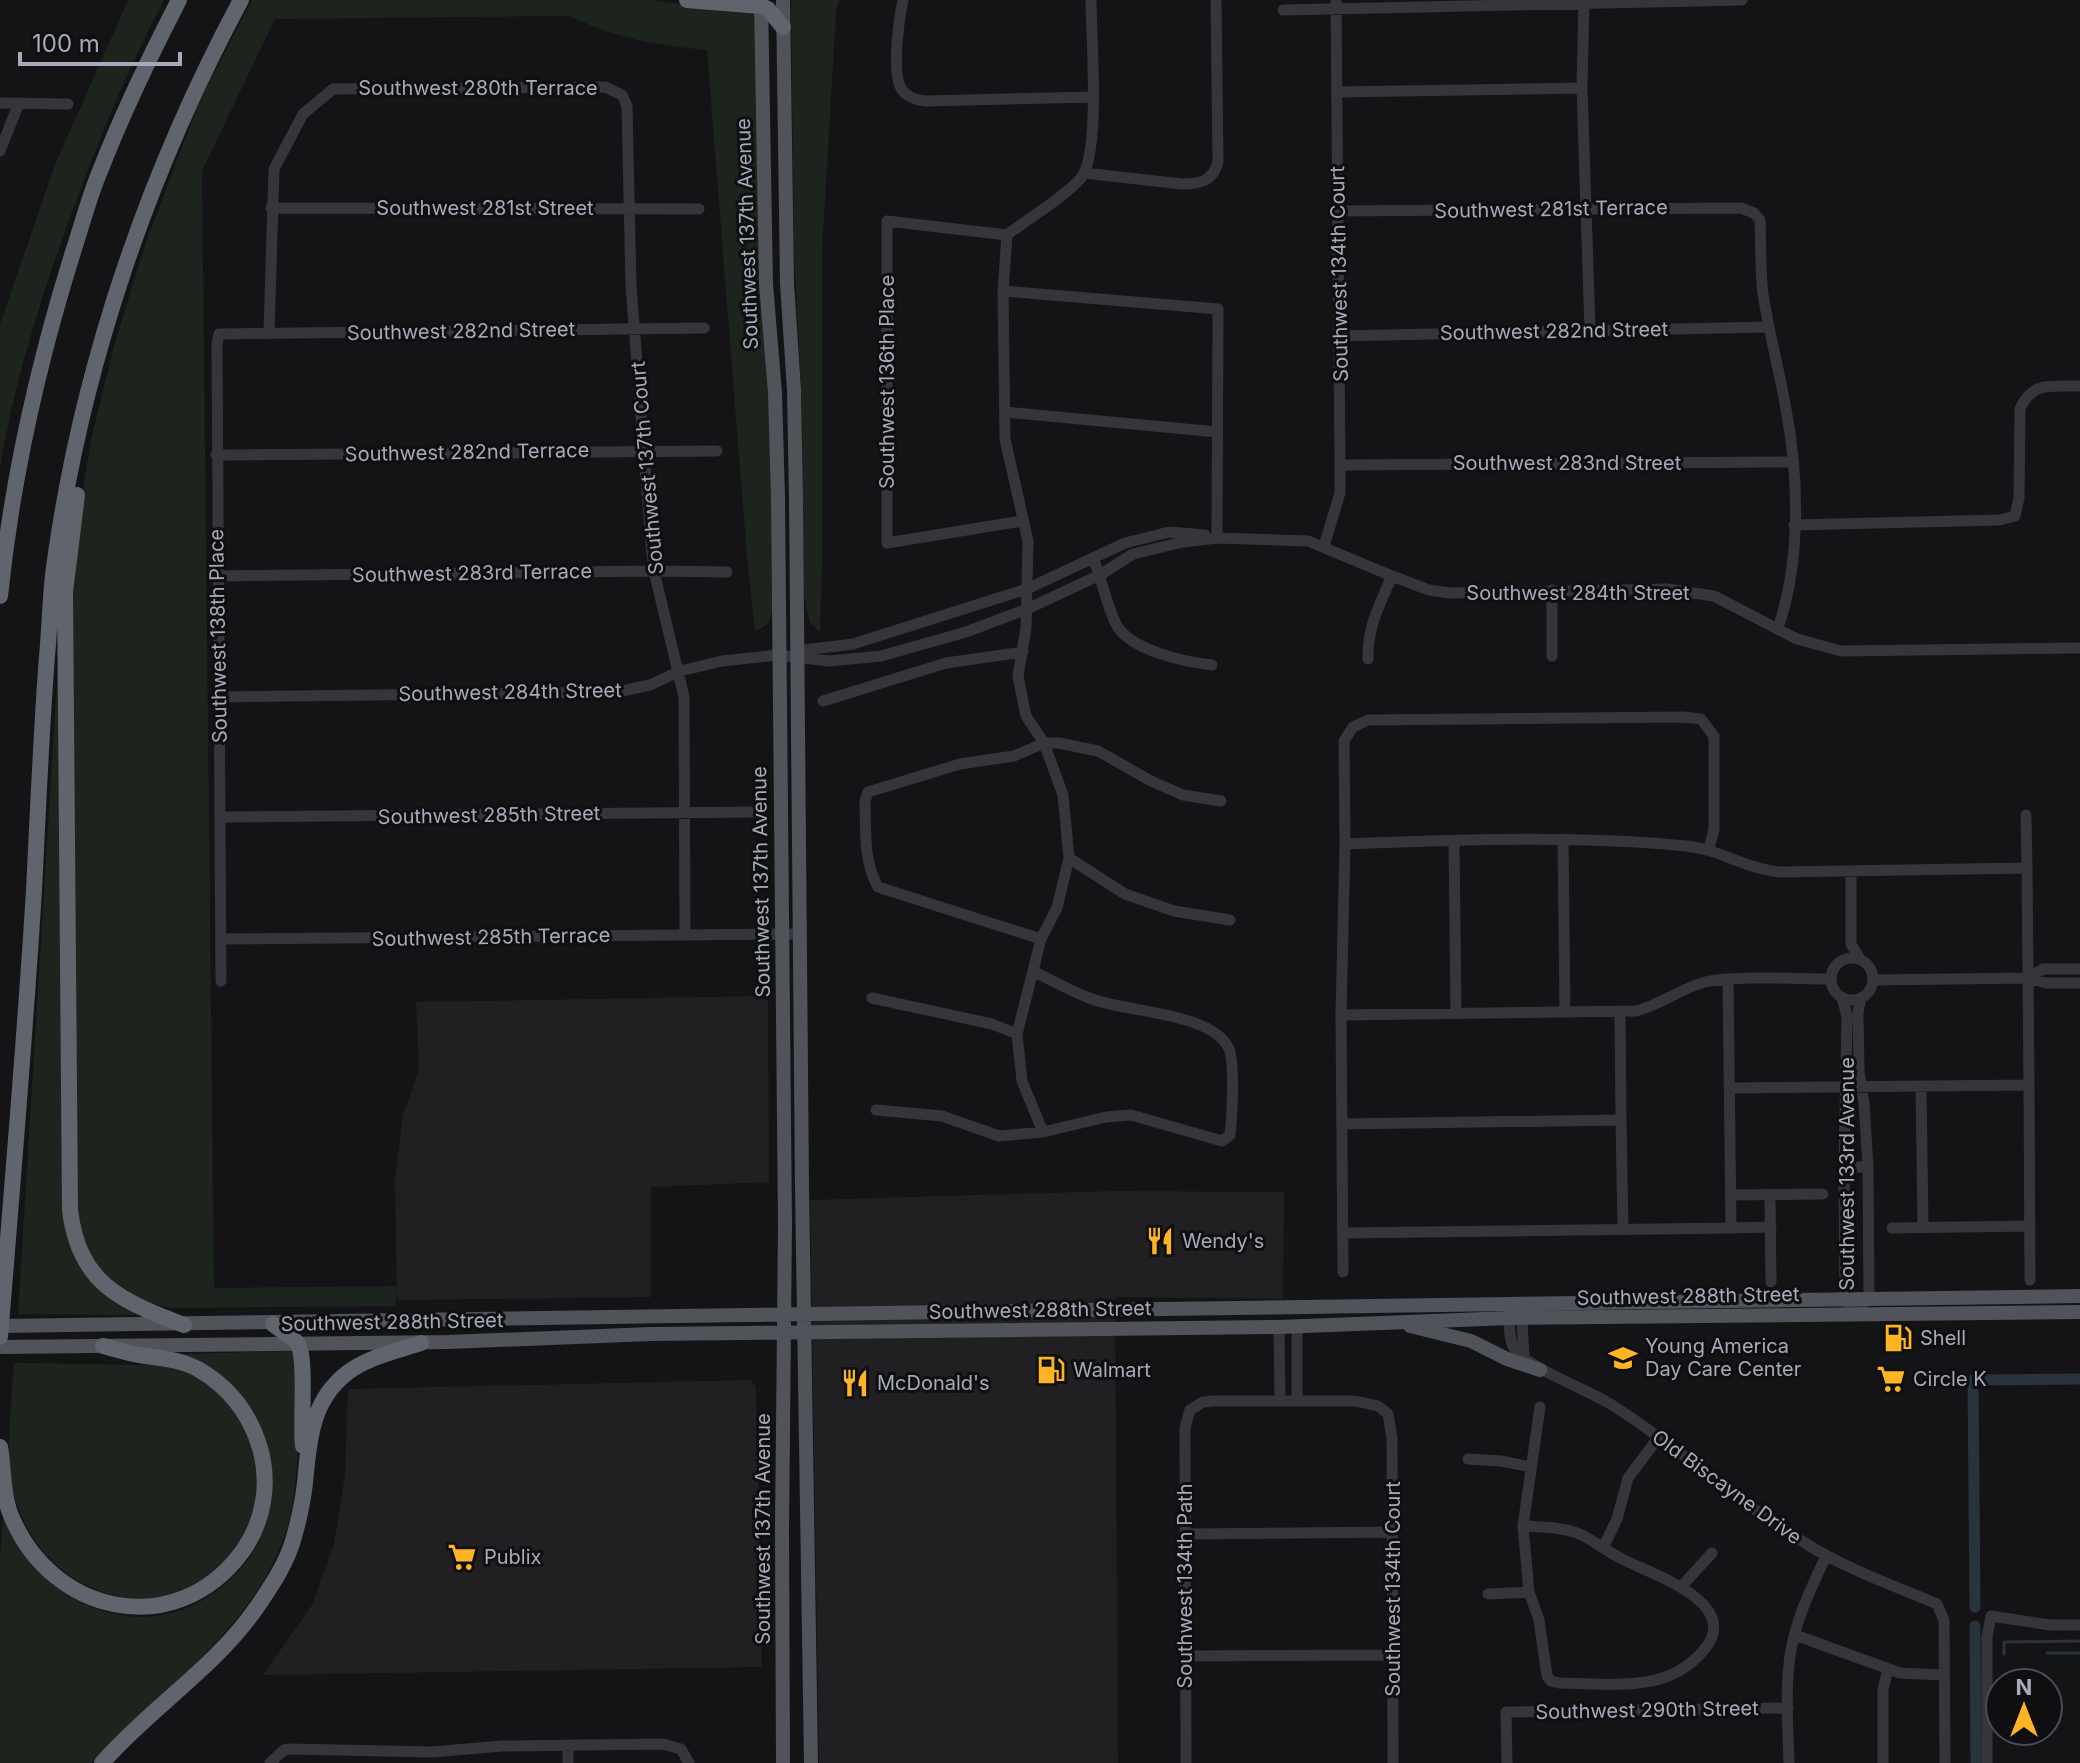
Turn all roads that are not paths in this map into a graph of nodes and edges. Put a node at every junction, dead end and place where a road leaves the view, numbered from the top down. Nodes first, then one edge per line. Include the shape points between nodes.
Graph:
1 (179, 0) edge
2 (241, 0) edge
3 (687, 0) edge
4 (783, 0) edge
5 (903, 0) edge
6 (1091, 0) edge
7 (1216, 0) edge
8 (1708, 0) edge
9 (1742, 0) edge
10 (719, 2) edge
11 (1584, 2) edge
12 (761, 3) edge
13 (1462, 3) edge
14 (1336, 4) edge
15 (1283, 10) dead end
16 (783, 27) junction
17 (1582, 88) junction
18 (1337, 92) junction
19 (622, 95) joint
20 (1092, 97) junction
21 (0, 103) edge
22 (19, 103) junction
23 (68, 104) dead end
24 (0, 151) edge
25 (1084, 173) junction
26 (271, 208) junction
27 (629, 208) junction
28 (699, 209) dead end
29 (1586, 209) junction
30 (1338, 211) junction
31 (1007, 235) junction
32 (1003, 291) junction
33 (1769, 327) junction
34 (704, 328) dead end
35 (635, 329) junction
36 (1590, 329) junction
37 (269, 332) junction
38 (219, 334) joint
39 (1339, 336) junction
40 (2080, 386) edge
41 (1005, 412) junction
42 (80, 432) junction
43 (1217, 432) junction
44 (645, 450) junction
45 (717, 451) dead end
46 (216, 455) junction
47 (1793, 462) junction
48 (1340, 465) junction
49 (1022, 521) junction
50 (1794, 525) junction
51 (1217, 538) junction
52 (1324, 546) junction
53 (1093, 558) junction
54 (2, 565) edge
55 (654, 571) junction
56 (727, 572) dead end
57 (1100, 575) junction
58 (217, 576) junction
59 (1392, 576) junction
60 (1027, 589) junction
61 (1552, 590) junction
62 (0, 596) edge
63 (1027, 609) junction
64 (1778, 628) junction
65 (2080, 648) edge
66 (1023, 652) junction
67 (778, 655) junction
68 (797, 656) junction
69 (1552, 656) dead end
70 (1368, 659) dead end
71 (1212, 665) dead end
72 (680, 671) junction
73 (219, 697) junction
74 (823, 701) dead end
75 (1044, 743) junction
76 (1221, 801) dead end
77 (683, 812) junction
78 (758, 812) dead end
79 (2026, 815) dead end
80 (220, 817) junction
81 (1563, 839) junction
82 (1454, 841) junction
83 (1345, 844) junction
84 (1709, 849) junction
85 (1069, 858) junction
86 (2027, 868) junction
87 (1851, 871) junction
88 (1230, 920) dead end
89 (685, 934) junction
90 (782, 934) junction
91 (801, 934) junction
92 (221, 939) junction
93 (1041, 939) junction
94 (1851, 944) junction
95 (1843, 959) junction
96 (1860, 959) junction
97 (2080, 969) edge
98 (1033, 971) junction
99 (2028, 978) junction
100 (1830, 979) junction
101 (1728, 980) junction
102 (1874, 980) junction
103 (221, 981) dead end
104 (2080, 983) edge
105 (872, 998) dead end
106 (1842, 998) junction
107 (1861, 998) junction
108 (1620, 1011) junction
109 (1565, 1012) junction
110 (1456, 1013) junction
111 (1341, 1015) junction
112 (1017, 1034) junction
113 (2029, 1085) junction
114 (1846, 1086) junction
115 (1861, 1086) junction
116 (1921, 1086) junction
117 (1730, 1088) junction
118 (876, 1110) dead end
119 (1621, 1120) junction
120 (1342, 1124) junction
121 (1043, 1132) junction
122 (784, 1143) junction
123 (802, 1143) junction
124 (1844, 1167) junction
125 (1868, 1167) junction
126 (1823, 1194) dead end
127 (1731, 1195) junction
128 (1770, 1195) junction
129 (2030, 1226) junction
130 (1771, 1227) junction
131 (1731, 1228) junction
132 (1892, 1228) dead end
133 (1923, 1228) junction
134 (1623, 1229) junction
135 (1343, 1233) junction
136 (1343, 1272) dead end
137 (2030, 1280) dead end
138 (1771, 1282) dead end
139 (2080, 1296) edge
140 (1869, 1298) junction
141 (1845, 1299) junction
142 (1515, 1302) junction
143 (1653, 1308) junction
144 (2080, 1312) edge
145 (784, 1314) junction
146 (806, 1314) junction
147 (1855, 1314) junction
148 (1516, 1318) junction
149 (1394, 1321) junction
150 (273, 1324) junction
151 (184, 1325) junction
152 (0, 1326) edge
153 (1279, 1327) junction
154 (1297, 1327) junction
155 (784, 1333) junction
156 (806, 1333) junction
157 (0, 1337) edge
158 (421, 1343) junction
159 (298, 1344) junction
160 (103, 1346) junction
161 (0, 1347) edge
162 (1540, 1370) junction
163 (1280, 1401) junction
164 (1297, 1401) junction
165 (1540, 1407) dead end
166 (1658, 1438) junction
167 (0, 1447) edge
168 (305, 1459) junction
169 (1468, 1459) dead end
170 (1531, 1467) junction
171 (1523, 1526) junction
172 (1392, 1532) junction
173 (1184, 1534) junction
174 (1603, 1548) junction
175 (1712, 1553) dead end
176 (1826, 1556) junction
177 (1681, 1587) junction
178 (1529, 1592) junction
179 (1488, 1594) dead end
180 (2080, 1625) edge
181 (1795, 1635) junction
182 (1393, 1655) junction
183 (1186, 1656) junction
184 (1888, 1669) junction
185 (1944, 1675) junction
186 (1788, 1708) junction
187 (568, 1745) junction
188 (102, 1763) edge
189 (270, 1763) edge
190 (568, 1763) edge
191 (689, 1763) edge
192 (783, 1763) edge
193 (811, 1763) edge
194 (1186, 1763) edge
195 (1393, 1763) edge
196 (1507, 1763) edge
197 (1789, 1763) edge
198 (1883, 1763) edge
199 (1945, 1763) edge
200 (1987, 1763) edge

1 - 54 highway via 98,173 58,299 30,409
2 - 42 highway via 156,179 114,304
3 - 10 highway
4 - 16 main road, Southwest 137th Avenue
5 - 20 street via 898,73 903,91 913,98
6 - 20 street
7 - 25 street via 1218,162 1211,177 1182,184
8 - 9 street
8 - 11 street
10 - 12 highway
11 - 13 street
11 - 17 street
12 - 16 highway
12 - 67 main road, Southwest 137th Avenue
13 - 14 street
14 - 15 street
14 - 18 street, Southwest 134th Court
16 - 68 main road, Southwest 137th Avenue
17 - 18 street
17 - 29 street
18 - 30 street, Southwest 134th Court
19 - 26 street, Southwest 280th Terrace via 605,87 333,89 303,114 274,169
19 - 27 street, Southwest 137th Court via 627,106
20 - 25 street via 1091,157
21 - 22 street
22 - 23 street
22 - 24 street
25 - 31 street
26 - 27 street, Southwest 281st Street
26 - 37 street
27 - 28 street, Southwest 281st Street
27 - 35 street, Southwest 137th Court
29 - 30 street, Southwest 281st Terrace
29 - 33 street, Southwest 281st Terrace via 1741,208 1754,213 1760,220
29 - 36 street
30 - 39 street, Southwest 134th Court
31 - 32 street
31 - 49 street, Southwest 136th Place via 887,221 887,543
32 - 41 street
32 - 43 street via 1218,309
33 - 36 street, Southwest 282nd Street
33 - 47 street
34 - 35 street, Southwest 282nd Street
35 - 37 street, Southwest 282nd Street
35 - 44 street, Southwest 137th Court
36 - 39 street, Southwest 282nd Street
37 - 38 street, Southwest 282nd Street
38 - 46 street, Southwest 138th Place
39 - 48 street, Southwest 134th Court
40 - 50 street via 2044,387 2025,398 2020,409 2015,516
41 - 43 street
41 - 49 street via 1005,439
42 - 151 highway via 65,592 71,1219 77,1247 111,1291
42 - 157 highway via 54,568
43 - 51 street
44 - 45 street, Southwest 282nd Terrace
44 - 46 street, Southwest 282nd Terrace
44 - 55 street, Southwest 137th Court
46 - 58 street, Southwest 138th Place
47 - 48 street, Southwest 283nd Street
47 - 50 street
48 - 52 street, Southwest 134th Court via 1340,493
49 - 60 street via 1028,541
50 - 64 street via 1788,600
51 - 52 street, Southwest 284th Street
51 - 53 street, Southwest 284th Street via 1169,532
51 - 57 street, Southwest 284th Street via 1133,554
52 - 59 street, Southwest 284th Street
53 - 57 street
53 - 60 street, Southwest 284th Street
54 - 62 highway
55 - 56 street, Southwest 283rd Terrace
55 - 58 street, Southwest 283rd Terrace
55 - 72 street, Southwest 137th Court
57 - 63 street, Southwest 284th Street
57 - 71 street via 1125,638 1182,662
58 - 73 street, Southwest 138th Place
59 - 61 street, Southwest 284th Street via 1450,593
59 - 70 street via 1368,635
60 - 63 street
60 - 68 street, Southwest 284th Street via 853,644 804,650
61 - 64 street, Southwest 284th Street via 1693,591
61 - 69 street
63 - 66 street
63 - 68 street, Southwest 284th Street via 881,656 829,661
64 - 65 street, Southwest 284th Street via 1841,651
66 - 74 street via 946,663
66 - 75 street via 1018,676 1026,716
67 - 68 street, Southwest 284th Street
67 - 72 street, Southwest 284th Street
67 - 90 main road, Southwest 137th Avenue
68 - 91 main road, Southwest 137th Avenue
72 - 73 street, Southwest 284th Street via 617,692
72 - 77 street, Southwest 137th Court
73 - 80 street, Southwest 138th Place
75 - 76 street via 1098,751 1183,795
75 - 85 street via 1063,795
75 - 93 street via 1014,756 960,764 868,792 865,801 867,857 878,887
77 - 78 street, Southwest 285th Street
77 - 80 street, Southwest 285th Street
77 - 89 street, Southwest 137th Court
79 - 86 street
80 - 92 street, Southwest 138th Place
81 - 82 street
81 - 84 street
81 - 109 street
82 - 83 street
82 - 110 street
83 - 84 street via 1344,741 1358,723 1683,717 1701,719 1714,736 1714,829
83 - 111 street
84 - 87 street via 1769,871
85 - 88 street via 1125,894 1174,911
85 - 93 street via 1057,908
86 - 87 street
86 - 99 street
87 - 94 street
89 - 90 street, Southwest 285th Terrace
89 - 92 street, Southwest 285th Terrace
90 - 91 street, Southwest 285th Terrace
90 - 122 main road, Southwest 137th Avenue
91 - 123 main road, Southwest 137th Avenue
92 - 103 street
93 - 98 street
94 - 95 street
94 - 96 street
95 - 96 street
95 - 100 street
96 - 102 street
97 - 99 street via 2043,969
98 - 112 street
98 - 121 street via 1095,1000 1194,1022 1219,1035 1230,1050 1232,1117 1230,1135 1222,1141 1131,1115
99 - 102 street
99 - 104 street
99 - 113 street
100 - 101 street
100 - 106 street
101 - 108 street via 1703,983 1647,1008
101 - 117 street
102 - 107 street
105 - 112 street
106 - 107 street
106 - 114 street, Southwest 133rd Avenue via 1847,1016
107 - 115 street, Southwest 133rd Avenue
108 - 109 street
108 - 119 street
109 - 110 street
110 - 111 street
111 - 120 street
112 - 121 street via 1022,1081
113 - 116 street
113 - 129 street
114 - 115 street
114 - 117 street
114 - 124 street, Southwest 133rd Avenue
115 - 116 street
115 - 125 street, Southwest 133rd Avenue
116 - 133 street
117 - 127 street
118 - 121 street via 942,1116 999,1136
119 - 120 street
119 - 134 street
120 - 135 street
122 - 123 main road
122 - 145 main road, Southwest 137th Avenue
123 - 146 main road, Southwest 137th Avenue
124 - 125 street
124 - 141 street, Southwest 133rd Avenue
125 - 140 street, Southwest 133rd Avenue
126 - 128 street
127 - 128 street
127 - 131 street
128 - 130 street
129 - 133 street
129 - 137 street
130 - 131 street
130 - 138 street
131 - 134 street
132 - 133 street
134 - 135 street
135 - 136 street
139 - 140 main road, Southwest 288th Street
140 - 141 main road, Southwest 288th Street
140 - 147 street, Southwest 133rd Avenue
141 - 143 main road, Southwest 288th Street
141 - 147 street, Southwest 133rd Avenue
142 - 143 main road, Southwest 288th Street
142 - 146 main road, Southwest 288th Street
142 - 148 street, Old Biscayne Drive
143 - 147 main road, Southwest 288th Street
143 - 148 main road, Southwest 288th Street
144 - 147 main road, Southwest 288th Street
145 - 146 main road, Southwest 288th Street
145 - 150 main road, Southwest 288th Street
145 - 155 main road, Southwest 137th Avenue
146 - 156 main road, Southwest 137th Avenue
148 - 149 main road, Southwest 288th Street
148 - 162 street, Old Biscayne Drive via 1512,1344
149 - 154 main road, Southwest 288th Street
149 - 162 main road via 1471,1341
150 - 151 main road, Southwest 288th Street
150 - 159 highway
151 - 152 main road, Southwest 288th Street
153 - 154 main road, Southwest 288th Street
153 - 156 main road, Southwest 288th Street
153 - 163 street
154 - 164 street
155 - 156 main road, Southwest 288th Street
155 - 158 main road, Southwest 288th Street
155 - 192 main road, Southwest 137th Avenue
156 - 193 main road, Southwest 137th Avenue
158 - 159 main road, Southwest 288th Street
158 - 168 highway via 369,1361 333,1387 318,1409
159 - 160 main road, Southwest 288th Street
159 - 168 highway
160 - 161 main road, Southwest 288th Street
160 - 167 highway via 197,1368 227,1390 248,1418 263,1459 264,1496 256,1529 229,1570 196,1594 157,1606 115,1605 72,1589 39,1561 16,1524 3,1484
162 - 166 street, Old Biscayne Drive via 1601,1398
163 - 164 street
163 - 173 street, Southwest 134th Path via 1213,1401 1190,1410 1185,1428
164 - 172 street, Southwest 134th Court via 1370,1403 1388,1414
165 - 170 street
166 - 174 street via 1628,1478
166 - 176 street, Old Biscayne Drive
168 - 188 highway via 293,1541 277,1577 233,1636
169 - 170 street
170 - 171 street
171 - 174 street via 1573,1532
171 - 178 street
172 - 173 street
172 - 182 street, Southwest 134th Court
173 - 183 street, Southwest 134th Path
174 - 177 street
175 - 177 street
176 - 181 street
176 - 185 street, Old Biscayne Drive via 1937,1604 1944,1620
177 - 178 street via 1711,1613 1712,1639 1680,1670 1638,1683 1551,1681
178 - 179 street
180 - 200 street via 1991,1616
181 - 184 street
181 - 186 street
182 - 183 street
182 - 195 street, Southwest 134th Court
183 - 194 street, Southwest 134th Path
184 - 185 street
184 - 198 street
185 - 199 street
186 - 196 street, Southwest 290th Street via 1506,1712
186 - 197 street
187 - 189 street via 418,1752 290,1749
187 - 190 street
187 - 191 street via 672,1745

